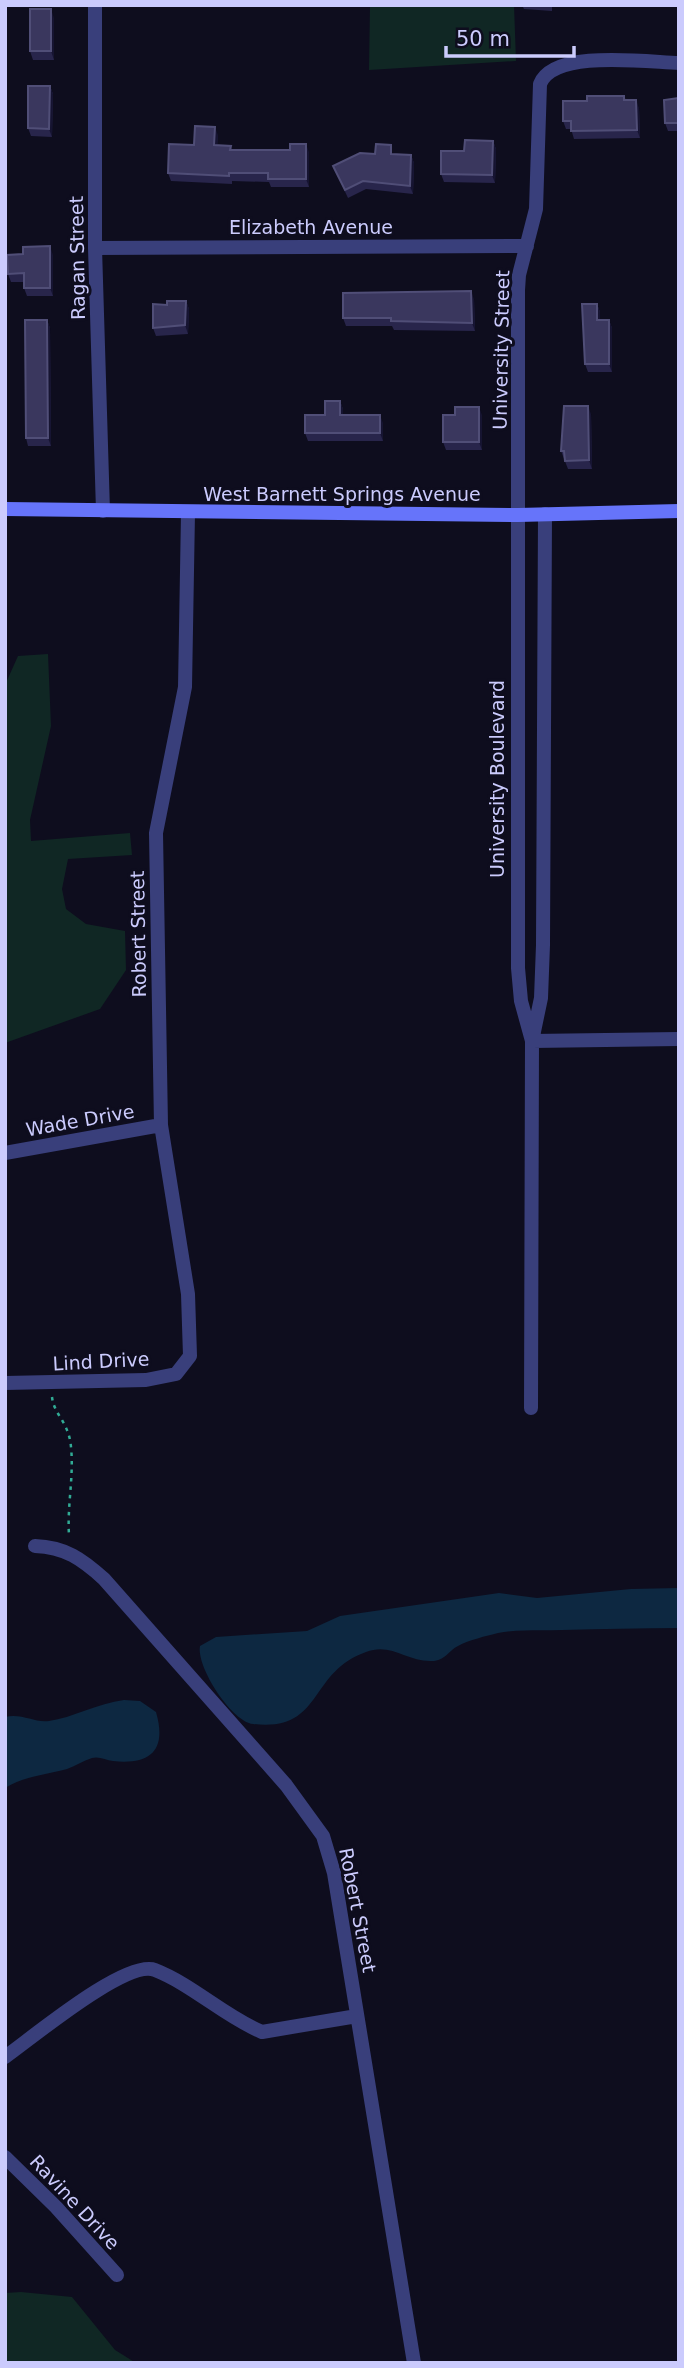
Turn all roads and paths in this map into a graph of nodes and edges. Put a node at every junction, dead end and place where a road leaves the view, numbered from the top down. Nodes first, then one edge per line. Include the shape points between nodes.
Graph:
1 (95, 5) edge
2 (679, 63) edge
3 (527, 246) junction
4 (95, 248) junction
5 (5, 509) edge
6 (103, 511) junction
7 (679, 511) edge
8 (188, 513) junction
9 (545, 514) junction
10 (518, 515) junction
11 (679, 1039) edge
12 (532, 1041) junction
13 (161, 1125) junction
14 (5, 1153) edge
15 (190, 1356) joint
16 (52, 1382) junction
17 (5, 1383) edge
18 (531, 1408) dead end
19 (35, 1546) dead end
20 (70, 1553) junction
21 (357, 2016) junction
22 (5, 2057) edge
23 (5, 2157) edge
24 (117, 2275) dead end
25 (414, 2363) edge

1 - 4 street, Ragan Street
2 - 3 street, University Street via 582,61 561,64 544,76 536,209
3 - 4 street, Elizabeth Avenue
3 - 10 street, University Street via 518,290
4 - 6 street, Ragan Street
5 - 6 street, West Barnett Springs Avenue
6 - 8 street, West Barnett Springs Avenue
7 - 9 street, West Barnett Springs Avenue
8 - 10 street, West Barnett Springs Avenue
8 - 13 street, Robert Street via 185,687 156,833
9 - 10 street, West Barnett Springs Avenue
9 - 12 street, University Boulevard via 543,945 541,998
10 - 12 street, University Boulevard via 517,968
11 - 12 street
12 - 18 street, University Boulevard
13 - 14 street, Wade Drive
13 - 15 street, Robert Street via 188,1294
15 - 16 street, Lind Drive via 176,1374 156,1378
16 - 17 street, Lind Drive
16 - 20 path via 53,1406 67,1424 71,1446
19 - 20 street, Robert Street via 56,1546
20 - 21 street, Robert Street via 104,1579 286,1784 323,1836 334,1873
21 - 22 street via 262,2032 169,1976 137,1969 101,1987
21 - 25 street, Robert Street
23 - 24 street, Ravine Drive

